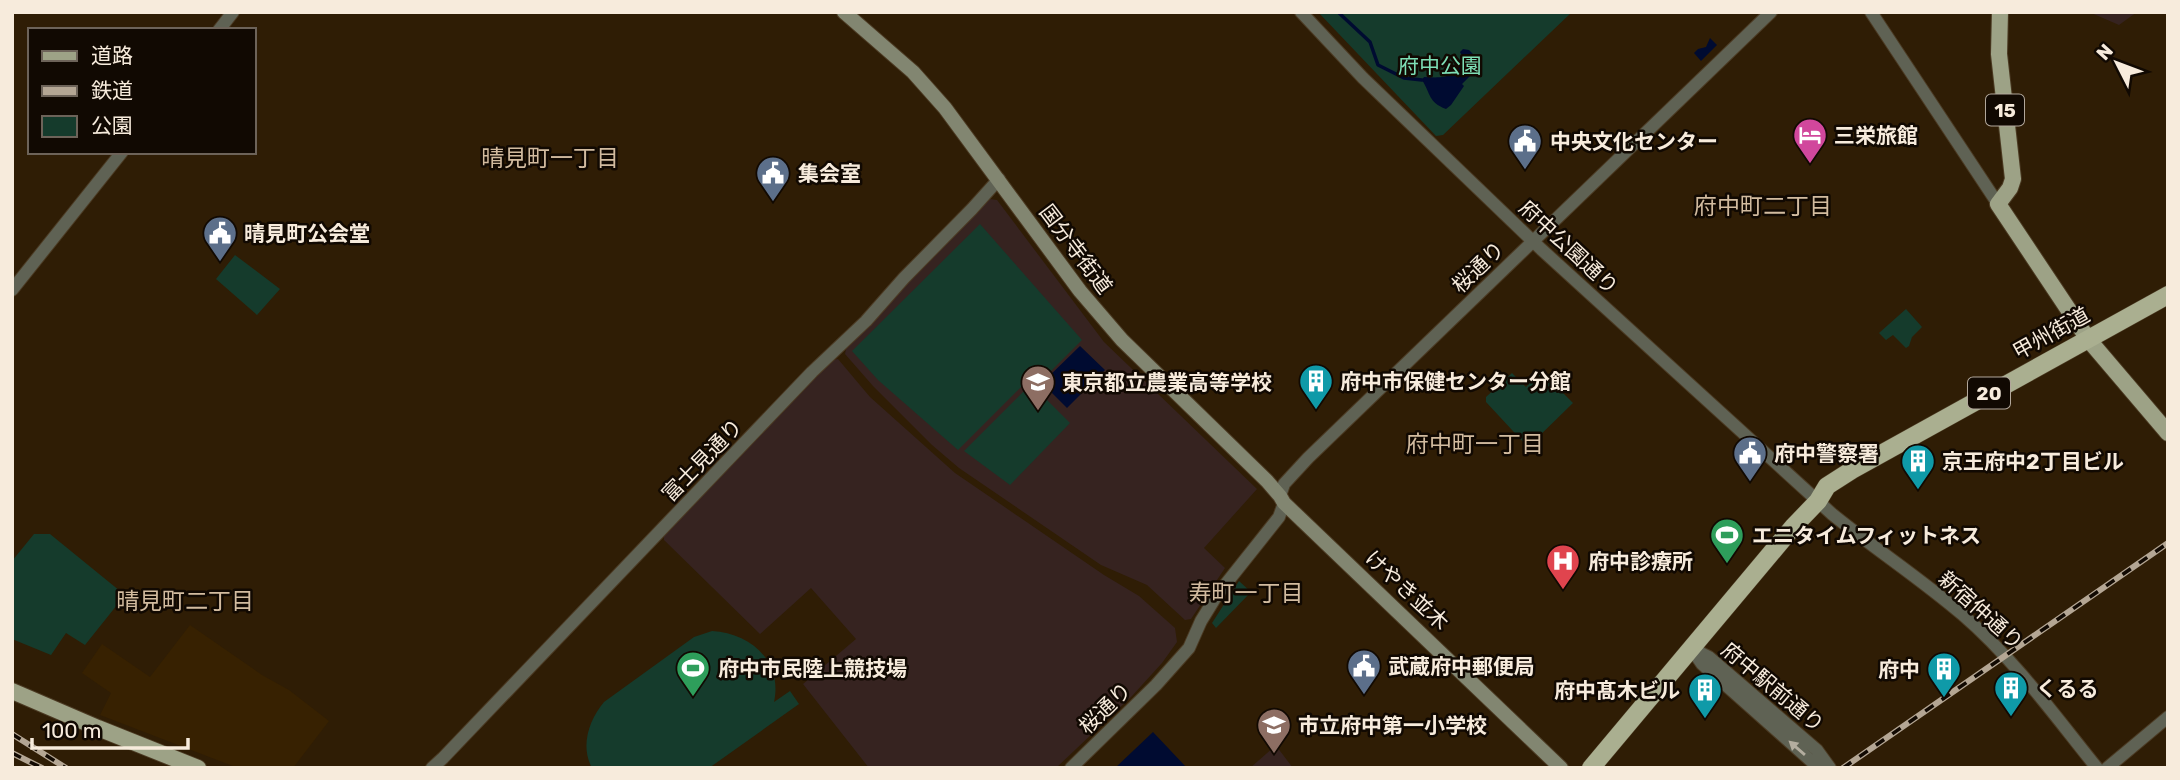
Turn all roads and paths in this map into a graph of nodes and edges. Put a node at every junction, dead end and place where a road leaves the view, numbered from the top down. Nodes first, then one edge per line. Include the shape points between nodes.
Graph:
1 (233, 12) edge
2 (844, 12) edge
3 (1301, 12) edge
4 (1771, 12) edge
5 (1871, 12) edge
6 (2000, 12) edge
7 (221, 28) edge
8 (120, 154) edge
9 (999, 179) junction
10 (1998, 204) junction
11 (1533, 241) junction
12 (12, 290) edge
13 (2168, 295) edge
14 (2168, 307) edge
15 (2092, 343) junction
16 (2168, 433) edge
17 (1282, 499) junction
18 (1818, 502) junction
19 (1691, 648) junction
20 (12, 691) edge
21 (1750, 692) junction
22 (1753, 709) junction
23 (2168, 717) edge
24 (198, 768) edge
25 (432, 768) edge
26 (1071, 768) edge
27 (1561, 768) edge
28 (1591, 768) edge
29 (1819, 768) edge
30 (1830, 768) edge
31 (2097, 768) edge
32 (2107, 768) edge

1 - 7 street
2 - 9 main road, 国分寺街道 via 928,88
3 - 11 street, 府中公園通り
4 - 11 street, 桜通り
5 - 10 street
6 - 10 main road, 15 via 1999,54 2013,178
8 - 12 street
9 - 17 main road, 国分寺街道 via 1115,333
9 - 25 street, 富士見通り
10 - 15 main road
11 - 17 street, 桜通り via 1308,458 1284,484
11 - 18 street, 府中公園通り
13 - 15 highway, 甲州街道 / 20
14 - 15 highway, 甲州街道 / 20
15 - 16 main road
15 - 18 highway, 甲州街道 / 20 via 1852,470 1828,486
17 - 26 street, 桜通り via 1279,517 1213,602 1189,648
17 - 27 main road, けやき並木
18 - 19 highway, 甲州街道 / 20
18 - 31 street, 新宿仲通り via 1964,615 2017,670
19 - 21 street, 府中駅前通り via 1709,657
19 - 22 street, 府中駅前通り via 1702,664
19 - 28 highway, 甲州街道 / 20
20 - 24 main road
21 - 22 street
21 - 30 street, 府中駅前通り via 1817,750
29 -> 22 street, 府中駅前通り
23 - 32 street

